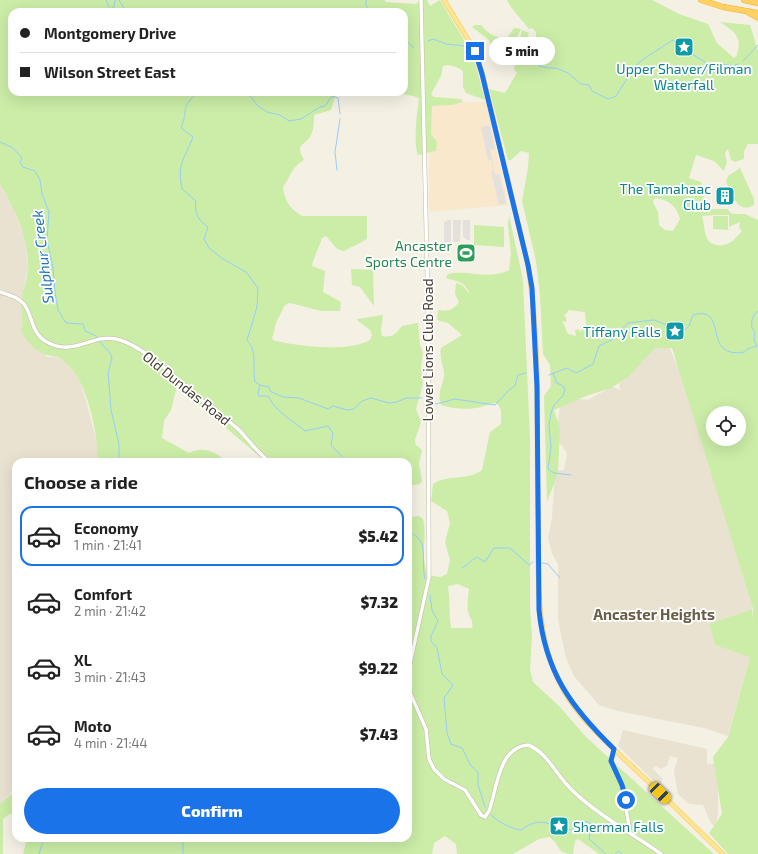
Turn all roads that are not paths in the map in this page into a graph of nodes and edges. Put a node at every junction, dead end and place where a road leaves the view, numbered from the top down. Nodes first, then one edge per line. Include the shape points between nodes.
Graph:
1 (421, 0) edge
2 (444, 0) edge
3 (701, 0) edge
4 (744, 0) edge
5 (758, 3) edge
6 (746, 12) junction
7 (758, 13) edge
8 (758, 18) edge
9 (0, 292) edge
10 (265, 458) edge
11 (412, 655) edge
12 (412, 697) edge
13 (614, 749) junction
14 (630, 832) junction
15 (661, 854) edge
16 (723, 854) edge

1 - 11 street, Lower Lions Club Road via 428,310 429,577
2 - 13 main road via 475,51 482,72 532,288 537,387 539,610 542,634 552,668 569,700
3 - 6 highway
4 - 5 highway
6 - 7 highway
6 - 8 highway
9 - 10 street, Old Dundas Road via 24,303 37,333 46,342 68,348 101,338 112,338 137,347 236,428
12 - 14 street via 426,729 429,759 434,769 444,779 465,790 477,811 485,817 507,757 516,748 528,745 542,754 568,786 583,799
13 - 14 street via 611,761 622,785
13 - 16 main road
14 - 15 street

